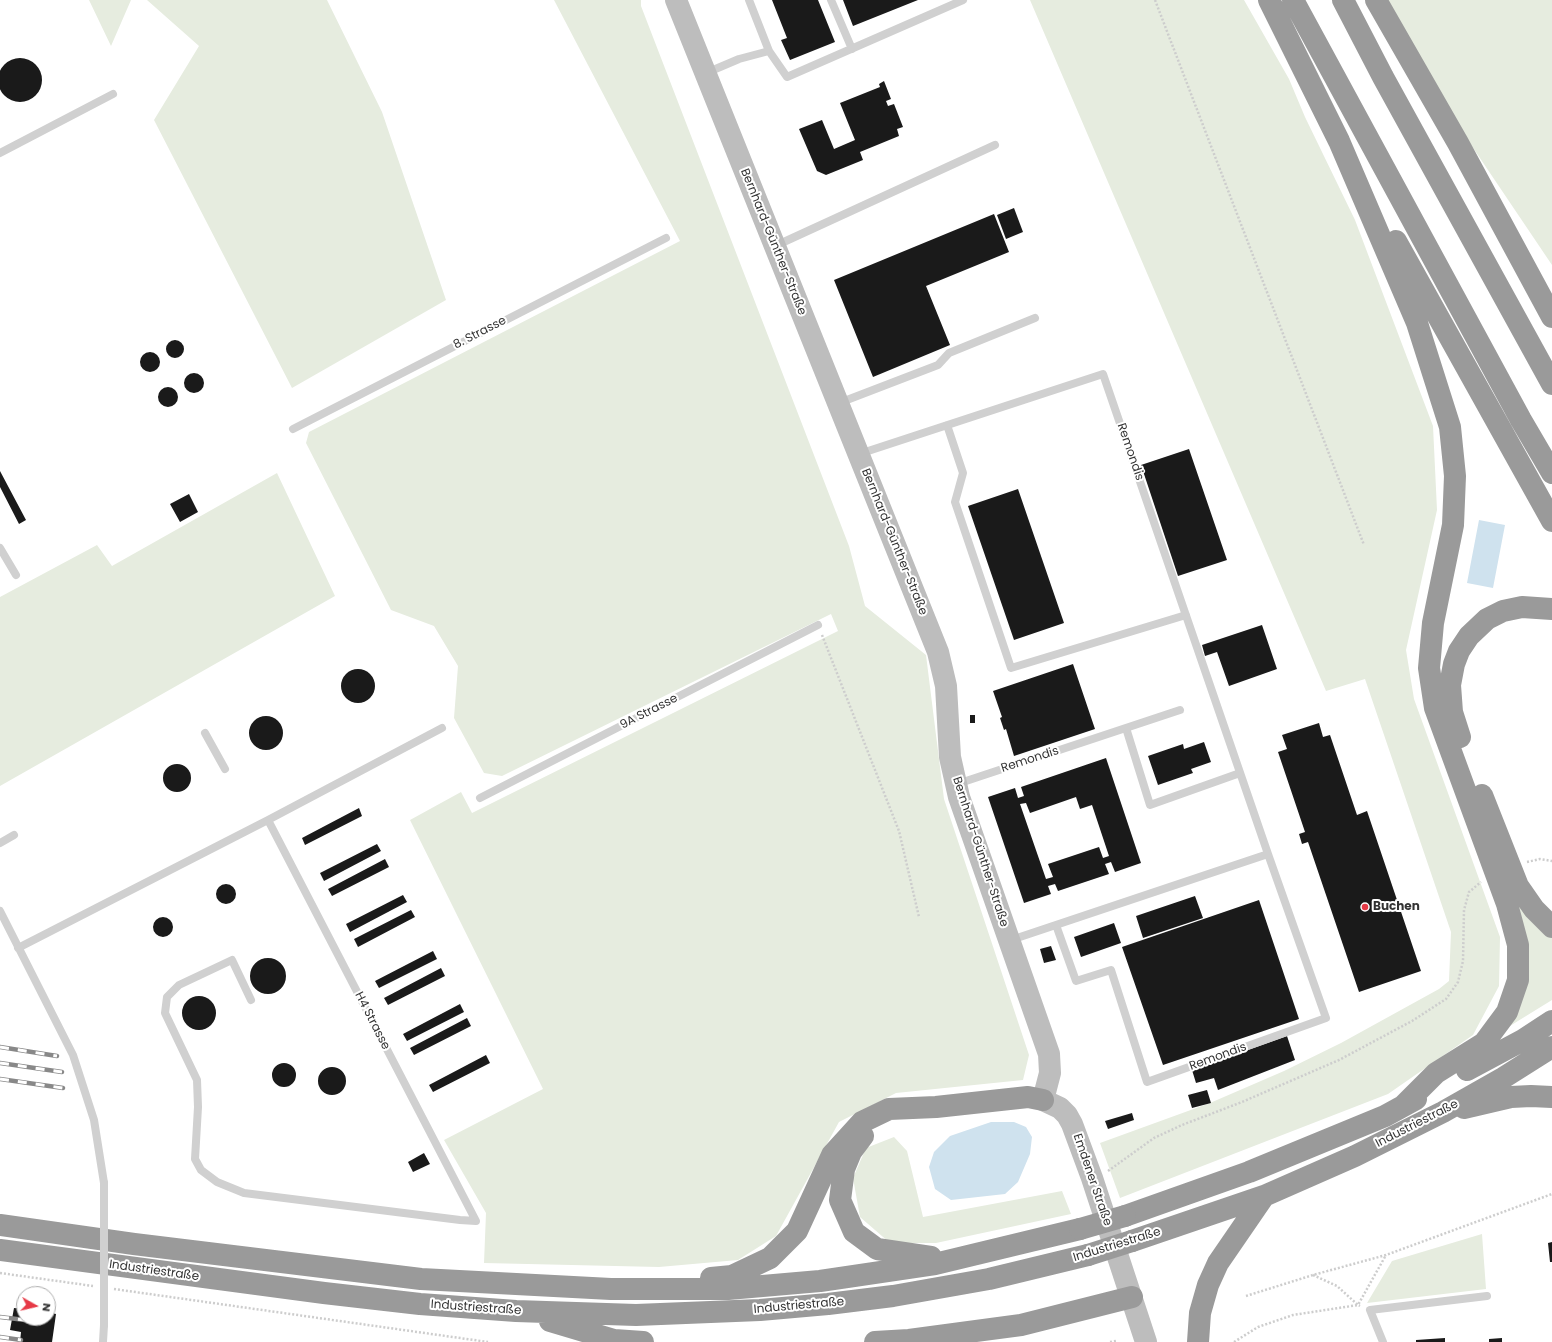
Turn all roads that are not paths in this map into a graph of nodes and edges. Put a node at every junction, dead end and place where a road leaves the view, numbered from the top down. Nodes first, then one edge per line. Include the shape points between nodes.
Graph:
1 (676, 0) edge
2 (749, 0) edge
3 (831, 0) edge
4 (963, 0) edge
5 (1269, 0) edge
6 (1293, 0) edge
7 (1343, 0) edge
8 (1376, 0) edge
9 (852, 49) junction
10 (769, 51) junction
11 (705, 73) junction
12 (113, 94) dead end
13 (1339, 141) junction
14 (1458, 143) junction
15 (995, 145) dead end
16 (0, 153) edge
17 (666, 238) dead end
18 (774, 246) junction
19 (1552, 286) edge
20 (1552, 317) edge
21 (1035, 318) dead end
22 (1552, 384) edge
23 (838, 403) junction
24 (947, 425) junction
25 (293, 429) dead end
26 (858, 454) junction
27 (1552, 473) edge
28 (1552, 521) edge
29 (0, 548) edge
30 (16, 575) dead end
31 (1552, 609) edge
32 (1186, 615) junction
33 (818, 625) road end
34 (1180, 710) dead end
35 (442, 728) dead end
36 (1126, 728) junction
37 (205, 733) dead end
38 (225, 769) dead end
39 (1240, 773) junction
40 (957, 784) junction
41 (480, 798) dead end
42 (268, 820) junction
43 (14, 835) dead end
44 (0, 843) edge
45 (1268, 854) junction
46 (0, 911) edge
47 (1056, 925) junction
48 (1552, 927) edge
49 (1009, 941) junction
50 (18, 948) junction
51 (251, 1000) dead end
52 (1552, 1021) edge
53 (1552, 1048) edge
54 (1552, 1096) edge
55 (1043, 1100) junction
56 (1404, 1106) junction
57 (936, 1107) junction
58 (1443, 1112) junction
59 (1264, 1196) junction
60 (0, 1225) edge
61 (0, 1250) edge
62 (952, 1260) junction
63 (611, 1289) junction
64 (1487, 1296) dead end
65 (1132, 1297) junction
66 (516, 1311) junction
67 (103, 1342) edge
68 (643, 1342) edge
69 (875, 1342) edge
70 (1146, 1342) edge
71 (1198, 1342) edge
72 (1383, 1342) edge

1 - 11 street, Bernhard-Günther-Straße
2 - 10 lane
3 - 9 lane
4 - 9 lane
5 - 13 highway
6 - 27 highway
7 - 22 highway
8 - 14 highway
9 - 10 lane via 786,77
10 - 11 lane via 739,59
11 - 18 street, Bernhard-Günther-Straße
12 - 16 lane
13 - 28 highway
13 - 56 highway via 1417,323 1450,427 1455,476 1452,525 1433,624 1429,668 1435,708 1507,904 1518,945 1518,980 1507,1012 1484,1043 1436,1073
14 - 19 highway via 1536,270
14 - 20 highway
15 - 18 lane
17 - 25 lane, 8. Strasse
18 - 23 street, Bernhard-Günther-Straße
21 - 23 lane via 949,352 938,365
23 - 26 street, Bernhard-Günther-Straße
24 - 26 lane, Remondis
24 - 32 lane, Remondis via 1103,374
24 - 32 lane via 963,473 955,502 1011,668
26 - 40 street, Bernhard-Günther-Straße via 938,652 946,686 950,757
29 - 30 lane
31 - 48 highway via 1522,607 1487,619 1468,636 1459,651 1450,685 1452,712 1458,734 1518,886 1534,909
32 - 39 lane, Remondis
33 - 41 lane, 9A Strasse
34 - 36 lane, Remondis
35 - 42 lane
36 - 39 lane via 1150,805
36 - 40 lane, Remondis
37 - 38 lane
39 - 45 lane, Remondis
40 - 49 street, Bernhard-Günther-Straße
42 - 50 lane
42 - 51 lane, H4 Strasse via 476,1221 244,1193 217,1182 201,1170 195,1159 197,1080 165,1013 167,997 179,985 232,960
43 - 44 lane
45 - 47 lane
45 - 47 lane, Remondis via 1326,1018 1147,1082 1111,970 1076,982
46 - 50 lane
47 - 49 lane
49 - 55 street, Bernhard-Günther-Straße via 1049,1054 1050,1073
50 - 67 lane, bridge via 73,1055 94,1120 104,1183
52 - 56 highway, Industriestraße via 1523,1040
53 - 58 highway, Industriestraße
54 - 58 highway via 1511,1097
55 - 57 highway via 1028,1097
55 - 65 street, Emdener Straße via 1060,1108 1067,1115 1080,1143
56 - 62 highway, Industriestraße, bridge via 1249,1172 1125,1216
57 - 62 highway via 895,1120 865,1134 851,1152 844,1169 840,1200 854,1232 877,1249
57 - 63 highway via 889,1109 862,1122 832,1155 797,1232 770,1258 732,1276
58 - 59 highway, Industriestraße via 1355,1156
59 - 66 highway, Industriestraße, bridge via 1088,1255 989,1279 893,1296 760,1310 644,1315
59 - 71 highway via 1218,1263 1208,1285 1200,1314
60 - 63 highway, Industriestraße via 421,1279
61 - 66 highway, Industriestraße via 331,1294
62 - 63 highway, Industriestraße via 820,1281 728,1289
64 - 72 lane via 1370,1310
65 - 69 highway via 1021,1325 910,1340
65 - 70 street, Emdener Straße
66 - 68 highway via 614,1340

